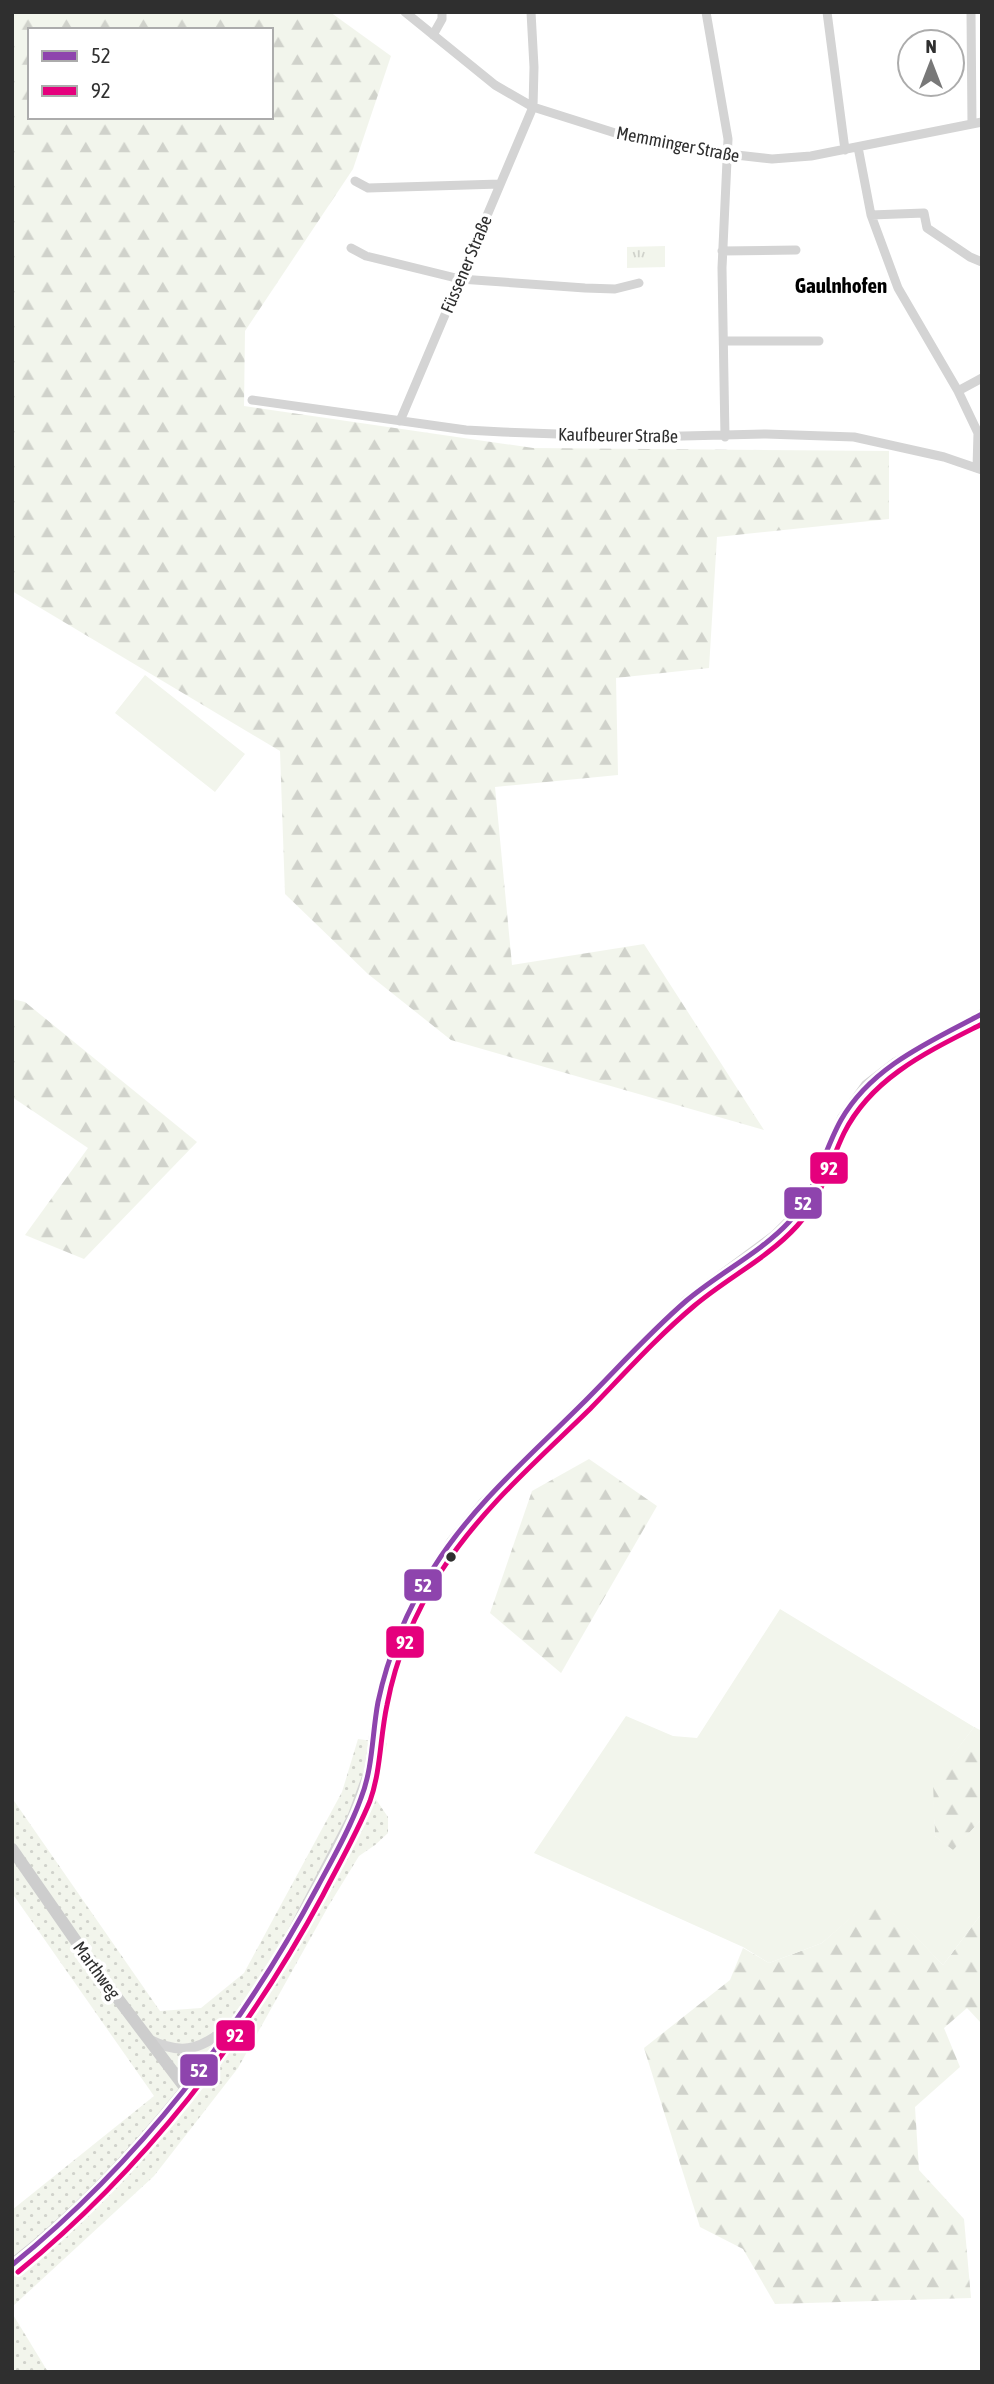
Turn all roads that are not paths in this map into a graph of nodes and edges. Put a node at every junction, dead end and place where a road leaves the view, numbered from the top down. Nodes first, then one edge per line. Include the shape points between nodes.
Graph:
1 (405, 12) edge
2 (442, 12) edge
3 (531, 12) edge
4 (706, 12) edge
5 (827, 12) edge
6 (971, 12) edge
7 (433, 35) junction
8 (533, 107) junction
9 (977, 123) edge
10 (858, 147) junction
11 (845, 150) junction
12 (727, 155) junction
13 (355, 181) dead end
14 (500, 184) junction
15 (872, 215) junction
16 (351, 248) dead end
17 (796, 250) dead end
18 (722, 251) junction
19 (982, 262) edge
20 (460, 279) junction
21 (639, 283) dead end
22 (724, 341) junction
23 (818, 341) dead end
24 (982, 378) edge
25 (958, 391) junction
26 (252, 400) dead end
27 (400, 421) junction
28 (724, 436) junction
29 (980, 469) edge
30 (982, 1014) edge
31 (12, 1849) edge
32 (239, 2019) junction
33 (148, 2039) junction
34 (186, 2089) junction
35 (12, 2265) edge

1 - 7 street, Memminger Straße
2 - 7 street
3 - 8 street
4 - 12 street
5 - 11 street
6 - 9 street
7 - 8 street, Memminger Straße via 495,85
8 - 12 street, Memminger Straße via 631,138
8 - 14 street, Füssener Straße
9 - 10 street, Memminger Straße
10 - 11 street, Memminger Straße
10 - 15 street
11 - 12 street, Memminger Straße via 772,159
12 - 18 street
13 - 14 street via 368,188
14 - 20 street, Füssener Straße
15 - 19 street via 924,214 927,228
15 - 25 street via 898,288
16 - 20 street via 366,257
17 - 18 street
18 - 22 street
20 - 21 street via 595,289
20 - 27 street, Füssener Straße
22 - 23 street
22 - 28 street
24 - 25 street
25 - 29 street via 978,433
26 - 27 street, Kaufbeurer Straße
27 - 28 street, Kaufbeurer Straße via 503,432
28 - 29 street, Kaufbeurer Straße via 854,437
30 - 32 street via 896,1062 866,1085 842,1118 812,1191 791,1219 685,1301 483,1503 451,1542 417,1598 388,1668 360,1799 297,1925
31 - 33 main road, Marthweg
32 - 33 street via 190,2049
32 - 34 street
33 - 34 main road, Marthweg
34 - 35 main road via 107,2177

